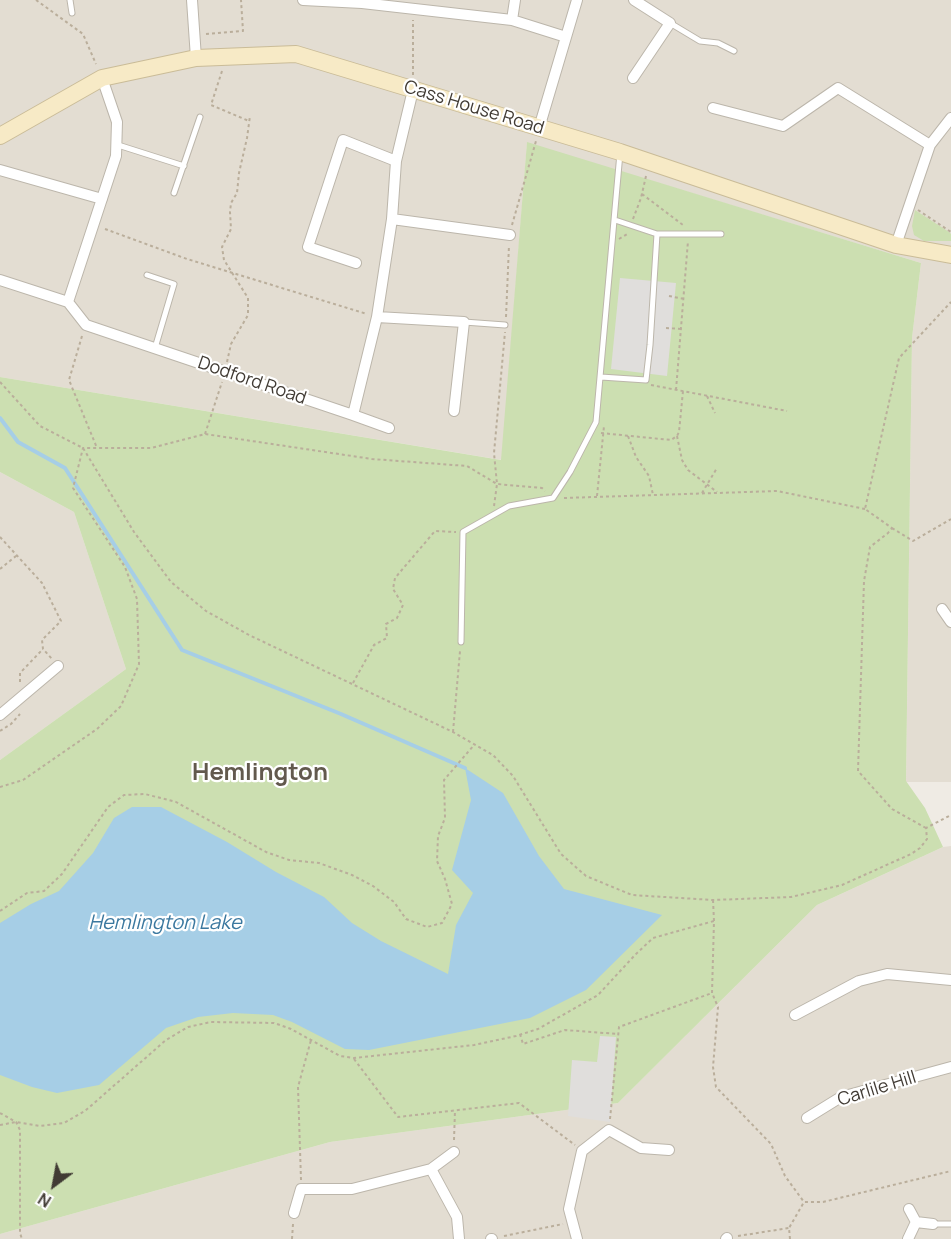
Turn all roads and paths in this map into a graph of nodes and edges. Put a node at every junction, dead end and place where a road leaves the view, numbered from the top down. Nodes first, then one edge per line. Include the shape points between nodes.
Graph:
1 (36, 0) edge
2 (70, 0) edge
3 (192, 0) edge
4 (241, 0) edge
5 (303, 0) edge
6 (515, 0) edge
7 (577, 0) edge
8 (634, 0) edge
9 (362, 2) edge
10 (413, 9) junction
11 (72, 13) dead end
12 (512, 20) junction
13 (670, 24) junction
14 (194, 35) junction
15 (566, 37) junction
16 (734, 51) dead end
17 (227, 57) junction
18 (196, 58) junction
19 (102, 78) junction
20 (633, 78) dead end
21 (413, 90) junction
22 (713, 108) dead end
23 (200, 117) dead end
24 (250, 117) dead end
25 (951, 118) edge
26 (249, 121) junction
27 (539, 128) junction
28 (0, 136) edge
29 (930, 145) junction
30 (118, 146) junction
31 (620, 152) junction
32 (396, 161) junction
33 (648, 161) junction
34 (184, 166) junction
35 (0, 170) edge
36 (174, 194) dead end
37 (642, 194) junction
38 (102, 199) junction
39 (909, 204) junction
40 (392, 219) junction
41 (615, 220) junction
42 (94, 225) junction
43 (632, 226) junction
44 (951, 232) edge
45 (657, 234) junction
46 (689, 234) junction
47 (721, 234) dead end
48 (510, 235) dead end
49 (613, 241) junction
50 (896, 244) junction
51 (951, 255) edge
52 (356, 263) dead end
53 (231, 273) junction
54 (147, 275) dead end
55 (0, 280) edge
56 (669, 296) dead end
57 (684, 298) junction
58 (68, 302) junction
59 (951, 303) edge
60 (377, 318) junction
61 (464, 322) junction
62 (86, 325) junction
63 (506, 325) dead end
64 (666, 328) dead end
65 (682, 330) junction
66 (155, 348) junction
67 (225, 371) junction
68 (601, 377) junction
69 (645, 380) junction
70 (0, 382) edge
71 (676, 390) junction
72 (683, 391) junction
73 (707, 396) junction
74 (454, 411) dead end
75 (787, 411) dead end
76 (715, 413) dead end
77 (352, 415) junction
78 (604, 424) dead end
79 (389, 428) dead end
80 (591, 432) junction
81 (604, 433) junction
82 (206, 434) junction
83 (628, 436) junction
84 (677, 436) junction
85 (83, 448) junction
86 (97, 448) junction
87 (717, 468) dead end
88 (706, 486) junction
89 (718, 493) junction
90 (702, 494) junction
91 (652, 495) junction
92 (597, 496) junction
93 (553, 498) junction
94 (865, 509) junction
95 (951, 519) edge
96 (892, 528) junction
97 (463, 532) junction
98 (0, 537) edge
99 (17, 556) junction
100 (0, 569) edge
101 (942, 609) dead end
102 (951, 622) edge
103 (461, 642) joint
104 (58, 666) joint
105 (353, 683) junction
106 (0, 715) edge
107 (453, 732) junction
108 (475, 744) junction
109 (0, 787) edge
110 (951, 815) edge
111 (926, 828) junction
112 (713, 900) junction
113 (0, 912) edge
114 (714, 921) junction
115 (951, 980) edge
116 (712, 993) junction
117 (795, 1015) dead end
118 (520, 1034) junction
119 (618, 1034) junction
120 (311, 1040) junction
121 (354, 1058) junction
122 (951, 1067) edge
123 (455, 1110) junction
124 (0, 1113) edge
125 (807, 1118) dead end
126 (16, 1122) junction
127 (0, 1125) edge
128 (609, 1130) junction
129 (669, 1150) dead end
130 (582, 1151) junction
131 (454, 1152) joint
132 (431, 1169) junction
133 (951, 1171) edge
134 (301, 1189) junction
135 (804, 1202) junction
136 (909, 1209) dead end
137 (294, 1213) joint
138 (572, 1222) junction
139 (916, 1222) junction
140 (933, 1224) joint
141 (951, 1224) edge
142 (789, 1228) junction
143 (22, 1239) edge
144 (292, 1239) edge
145 (459, 1239) edge
146 (492, 1239) edge
147 (577, 1239) edge
148 (726, 1239) edge
149 (790, 1239) edge
150 (908, 1239) edge

1 - 19 path via 83,34
2 - 11 lane
3 - 14 street
4 - 14 path via 243,31
5 - 9 street
6 - 12 street
7 - 15 street
8 - 13 street
9 - 10 street
10 - 12 street
10 - 21 path
12 - 15 street
13 - 16 lane via 700,41 718,43
13 - 20 street
14 - 18 street
15 - 27 street
17 - 18 street, Cass House Road
17 - 21 street, Cass House Road via 296,54
17 - 26 path via 211,105
18 - 19 street, Cass House Road
19 - 28 street, Cass House Road
19 - 30 street via 117,122
21 - 27 street, Cass House Road
21 - 32 street
22 - 29 street via 783,126 838,88
23 - 34 lane
24 - 26 path
25 - 29 street
26 - 53 path via 237,193 231,203 231,229 222,247
27 - 31 street, Cass House Road
29 - 39 street
30 - 34 lane
30 - 38 street
31 - 33 street, Cass House Road
31 - 41 lane
32 - 40 street
32 - 52 street via 344,140 308,247
33 - 37 path
33 - 50 street, Cass House Road
34 - 36 lane
35 - 38 street
37 - 43 path
37 - 46 path via 679,221
38 - 42 street
39 - 44 path
39 - 50 street
40 - 48 street
40 - 60 street
41 - 43 lane
41 - 49 lane
42 - 53 path
42 - 58 street
43 - 45 lane
43 - 49 path via 623,239
45 - 46 lane
45 - 69 lane
46 - 47 lane
46 - 57 path
49 - 68 lane
50 - 51 street, Cass House Road
53 - 60 path
53 - 67 path via 248,298 248,315 231,344
54 - 66 lane via 174,284
55 - 58 street
56 - 57 path
57 - 65 path
58 - 62 street
59 - 94 path via 899,358
60 - 61 street
60 - 77 street
61 - 63 lane
61 - 74 street
62 - 66 street, Dodford Road
62 - 86 path via 69,380
64 - 65 path
65 - 71 path
66 - 67 street, Dodford Road
67 - 77 street, Dodford Road
67 - 82 path
68 - 69 lane
68 - 80 lane via 596,422
69 - 71 path
70 - 85 path via 40,426
71 - 72 path
72 - 73 path
72 - 84 path
73 - 75 path
73 - 76 path
77 - 79 street, Dodford Road
78 - 81 path
80 - 81 path
80 - 93 lane
81 - 83 path
81 - 92 path
82 - 86 path via 151,448
82 - 93 path via 372,459 467,466 497,484 542,488
83 - 84 path via 670,440
83 - 91 path via 649,476
84 - 88 path via 682,460
85 - 86 path
85 - 105 path via 134,532 171,582 206,611 249,635
85 - 109 path via 73,488 124,567 133,588 137,599 139,664 121,706 97,729 23,780
87 - 88 path
88 - 89 path
88 - 90 path
89 - 90 path
89 - 94 path via 777,491
90 - 91 path
91 - 92 path
92 - 93 path
93 - 97 lane via 508,506
94 - 96 path
95 - 96 path via 913,542
96 - 111 path via 870,547 864,581 858,771 892,809
97 - 103 lane
97 - 105 path via 435,531 395,578 393,589 403,605 397,618 386,624 387,638 374,645
98 - 99 path
99 - 100 path
99 - 104 path via 42,583 61,621 42,640 44,649
101 - 102 street
103 - 107 path
104 - 106 street
105 - 107 path
107 - 108 path
108 - 112 path via 493,755 513,776 561,854 586,876 632,895
108 - 113 path via 444,780 445,818 438,836 437,861 452,904 442,923 427,927 406,919 394,902 352,875 319,863 289,860 266,852 176,802 145,794 124,795 108,807 62,874 44,891 27,893
110 - 111 path
111 - 112 path via 927,839 920,848 842,885 791,897
112 - 114 path
114 - 116 path
114 - 118 path via 653,938 598,995 538,1029
115 - 117 street via 887,974 859,981
116 - 119 path via 619,1027
116 - 135 path via 718,1007 713,1067 716,1087 771,1144 785,1176
118 - 119 path via 523,1044 566,1030
118 - 121 path via 474,1045
119 - 128 path
120 - 121 path via 340,1056
120 - 126 path via 274,1023 210,1022 188,1026 140,1060 85,1111 64,1123 40,1126
120 - 134 path via 298,1087
121 - 123 path via 398,1117
122 - 125 street, Carlile Hill via 841,1097
123 - 130 path via 519,1103
123 - 131 path
124 - 126 path
126 - 127 path
126 - 143 path via 20,1130
128 - 129 street via 642,1148
128 - 130 street
130 - 138 street via 568,1209
131 - 132 street
132 - 134 street via 352,1189
132 - 145 street via 457,1217
133 - 135 path via 824,1202
134 - 137 street
135 - 142 path
136 - 139 street
137 - 144 path
138 - 146 path
138 - 147 street
139 - 140 street
139 - 150 street
140 - 141 lane
142 - 148 path
142 - 149 path

